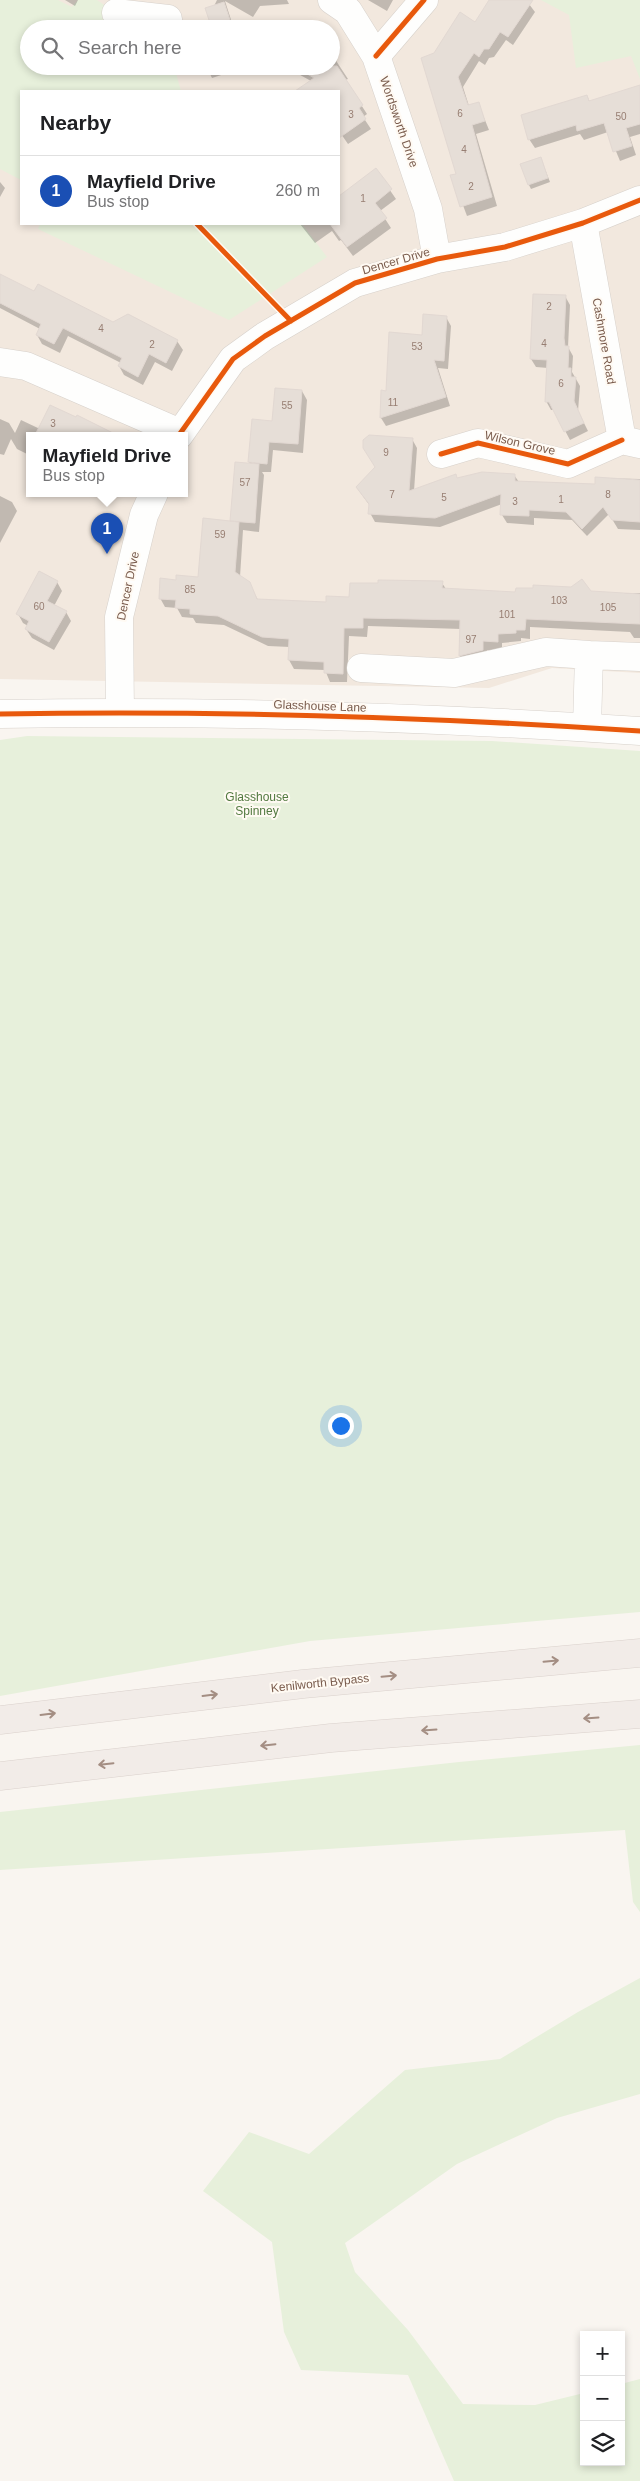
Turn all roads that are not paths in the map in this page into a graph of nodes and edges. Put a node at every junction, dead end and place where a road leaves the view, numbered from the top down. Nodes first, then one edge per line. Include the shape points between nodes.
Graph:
1 (332, 0) edge
2 (424, 0) edge
3 (116, 13) dead end
4 (173, 16) edge
5 (376, 56) junction
6 (640, 200) edge
7 (583, 223) junction
8 (437, 259) junction
9 (0, 362) edge
10 (175, 432) edge
11 (181, 432) edge
12 (631, 442) edge
13 (441, 454) dead end
14 (152, 497) edge
15 (589, 655) junction
16 (640, 657) edge
17 (361, 668) dead end
18 (120, 712) junction
19 (0, 714) edge
20 (587, 727) junction
21 (640, 731) edge
22 (640, 1653) edge
23 (640, 1714) edge
24 (0, 1720) edge
25 (0, 1776) edge

1 - 5 street, Wordsworth Drive via 348,11
2 - 5 street
3 - 4 street
5 - 8 street, Wordsworth Drive via 428,209
6 - 7 street, Dencer Drive
7 - 8 street, Dencer Drive via 505,247
7 - 12 street, Cashmore Road
8 - 11 street, Dencer Drive via 355,283 266,336 233,359
9 - 10 street via 26,366
12 - 13 street, Wilson Grove via 568,464 478,443
14 - 18 street, Dencer Drive via 144,515 120,617
15 - 16 street
15 - 17 street via 546,652 454,673
15 - 20 street
18 - 19 street, Glasshouse Lane
18 - 20 street, Glasshouse Lane
20 - 21 street, Glasshouse Lane
24 -> 22 highway, Kenilworth Bypass via 303,1684
23 -> 25 highway via 331,1738

